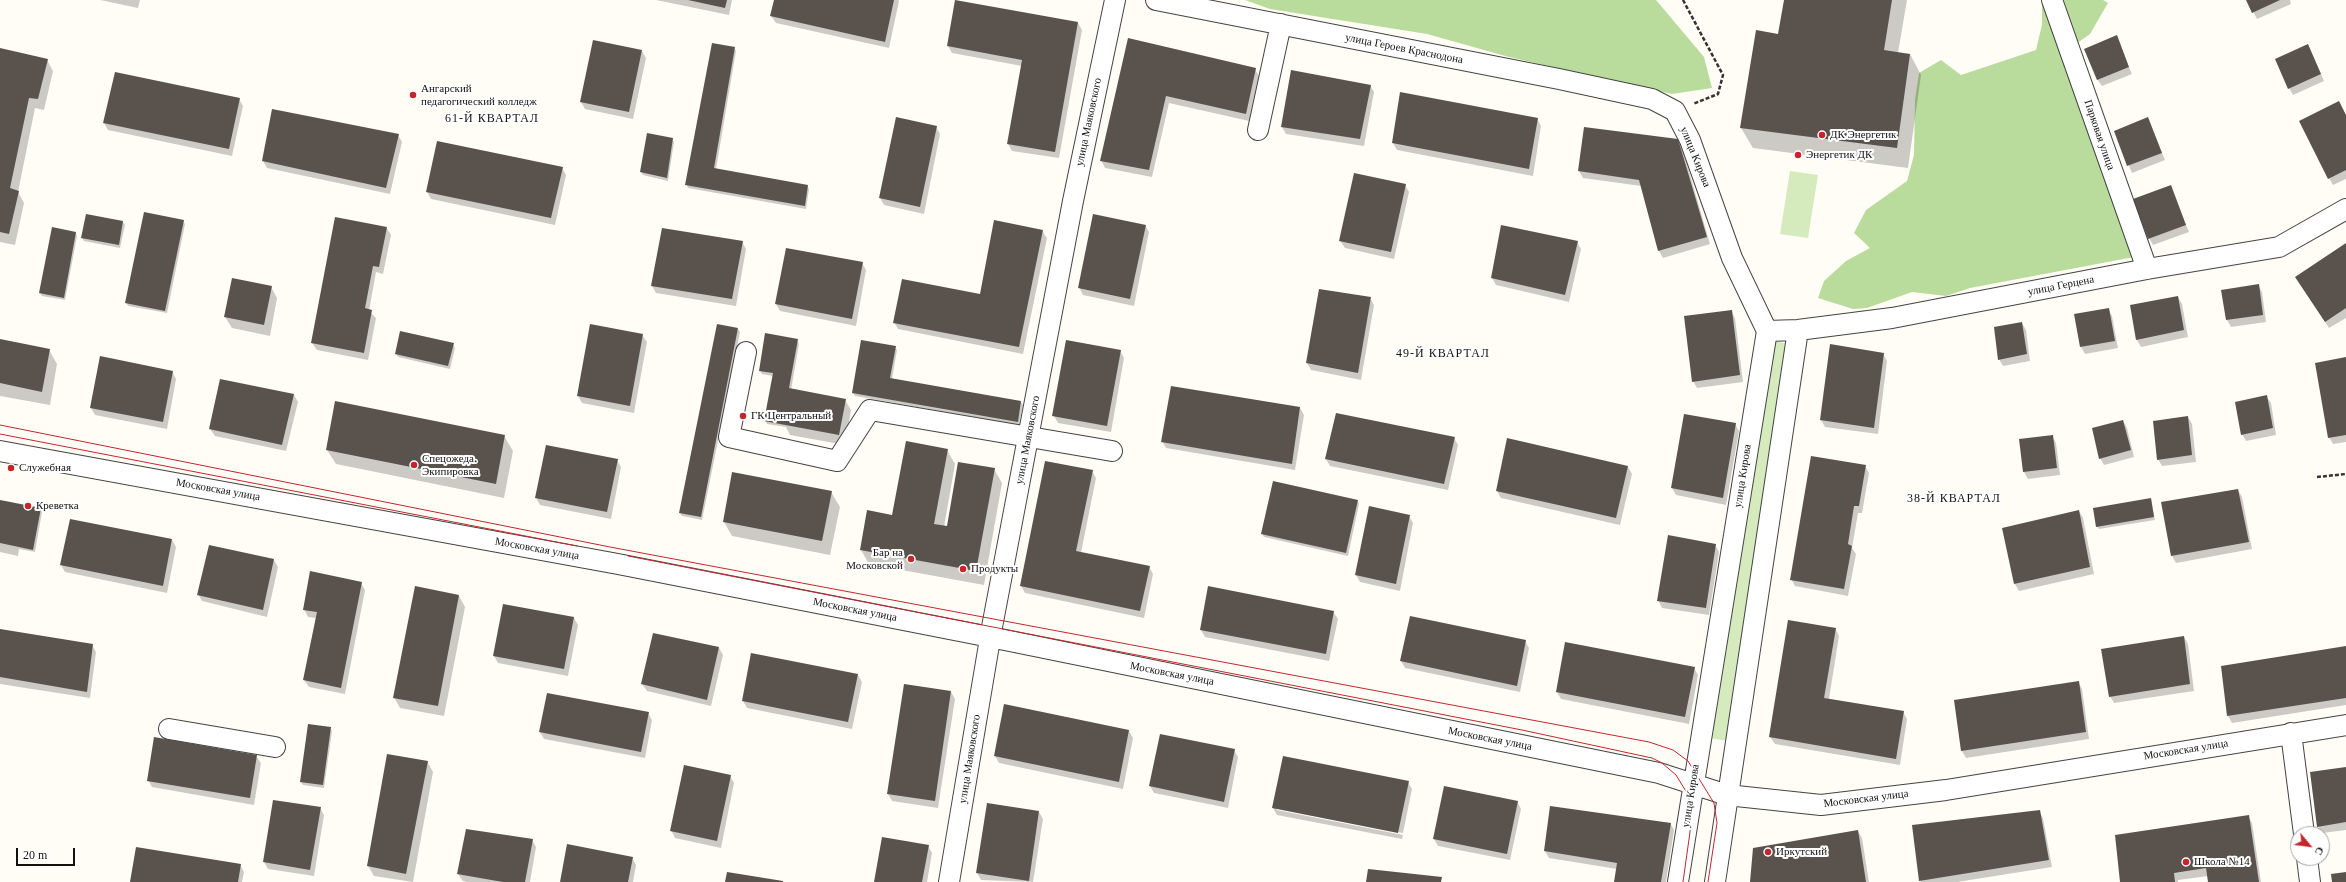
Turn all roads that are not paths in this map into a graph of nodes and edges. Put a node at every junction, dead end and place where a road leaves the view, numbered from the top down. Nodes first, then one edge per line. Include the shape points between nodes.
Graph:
1 (1115, 0) edge
2 (1156, 0) edge
3 (2052, 0) edge
4 (1281, 24) junction
5 (1675, 111) joint
6 (1258, 130) dead end
7 (2346, 209) edge
8 (2147, 269) junction
9 (1798, 330) junction
10 (1767, 331) junction
11 (746, 352) dead end
12 (1029, 436) junction
13 (0, 450) edge
14 (1112, 451) dead end
15 (990, 637) junction
16 (2346, 725) edge
17 (169, 729) dead end
18 (2291, 733) junction
19 (275, 747) dead end
20 (1692, 783) junction
21 (1727, 795) junction
22 (2303, 826) edge
23 (2308, 866) edge
24 (949, 882) edge
25 (1678, 882) edge
26 (1715, 882) edge
27 (2310, 882) edge

1 - 12 street, улица Маяковского
2 - 4 street, улица Героев Краснодона
3 - 8 street, Парковая улица
4 - 5 street, улица Героев Краснодона via 1652,100
4 - 6 street
5 - 10 street, улица Кирова via 1690,140 1732,258
7 - 8 street, улица Герцена via 2279,247
8 - 9 street, улица Герцена via 1892,318
9 - 10 street, улица Герцена
9 - 21 street
10 - 20 street, улица Кирова
11 - 12 street via 729,437 837,461 870,410
12 - 14 street
12 - 15 street, улица Маяковского
13 - 15 street, Московская улица via 618,564
15 - 20 street, Московская улица via 1644,770
15 - 24 street, улица Маяковского
16 - 18 street, Московская улица
17 - 19 street
18 - 21 street, Московская улица via 1946,790 1821,805
18 - 22 street
20 - 21 street, Московская улица
20 - 25 street, улица Кирова
21 - 26 street
23 - 27 street

